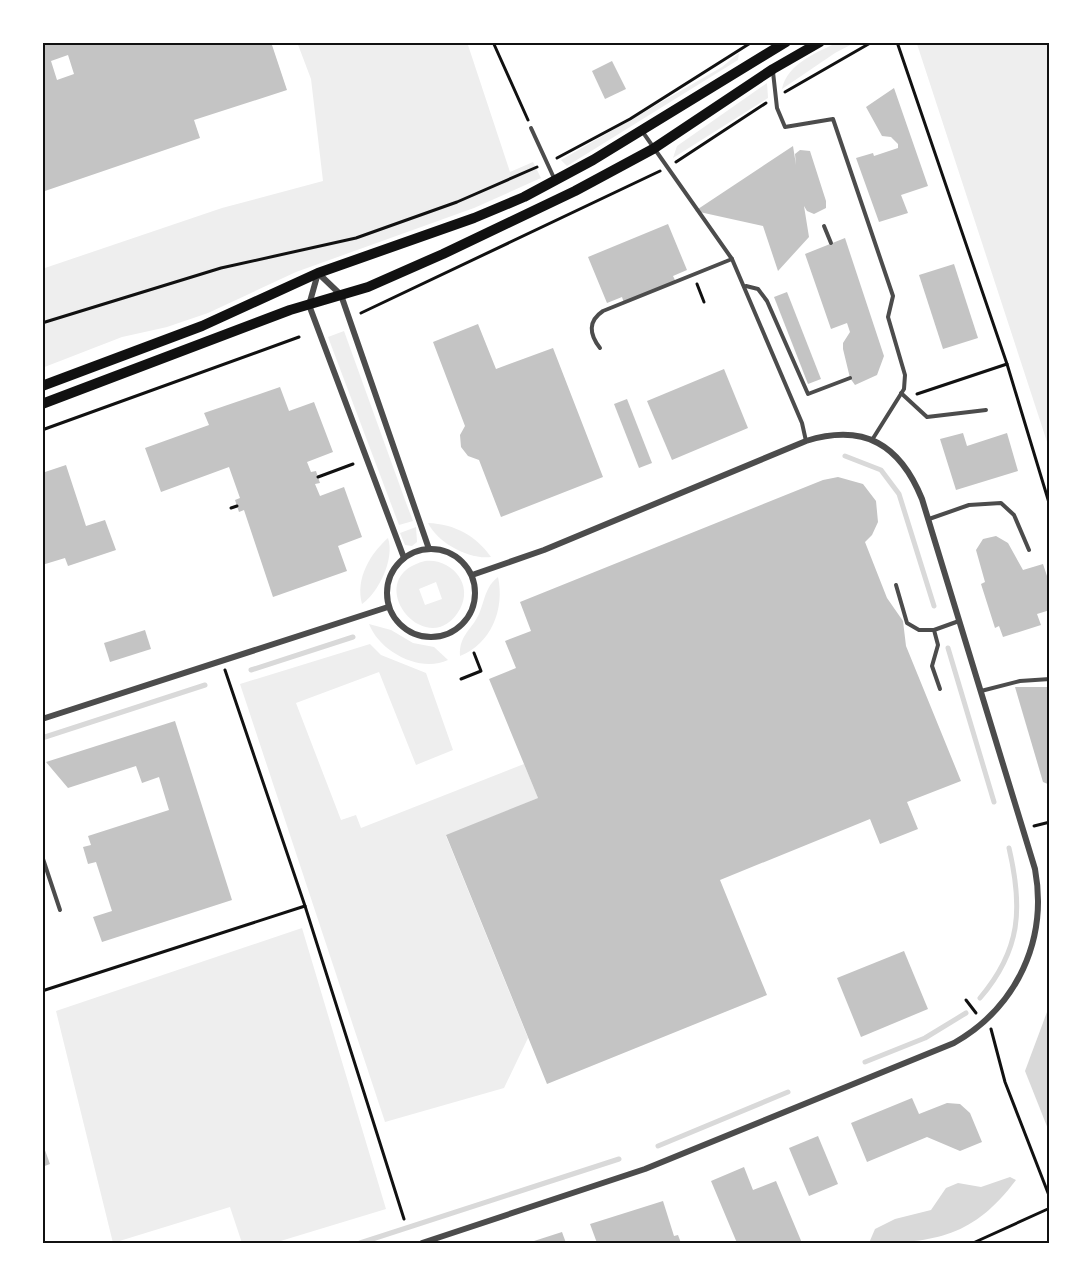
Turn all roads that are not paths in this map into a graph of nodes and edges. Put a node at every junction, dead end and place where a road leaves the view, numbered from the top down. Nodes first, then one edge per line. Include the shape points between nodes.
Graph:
1 (786, 42) edge
2 (820, 42) edge
3 (773, 69) junction
4 (531, 128) road end
5 (641, 129) junction
6 (653, 149) junction
7 (556, 182) junction
8 (824, 226) dead end
9 (831, 243) dead end
10 (732, 259) junction
11 (318, 273) junction
12 (745, 285) junction
13 (341, 295) junction
14 (309, 305) junction
15 (600, 348) dead end
16 (850, 378) dead end
17 (42, 386) edge
18 (901, 393) junction
19 (42, 404) edge
20 (986, 410) dead end
21 (872, 440) junction
22 (806, 441) junction
23 (928, 520) junction
24 (429, 549) junction
25 (1029, 550) dead end
26 (404, 558) junction
27 (472, 575) junction
28 (896, 585) dead end
29 (388, 607) junction
30 (959, 621) junction
31 (934, 630) junction
32 (1050, 679) edge
33 (940, 689) dead end
34 (981, 691) junction
35 (42, 719) edge
36 (42, 856) edge
37 (60, 910) dead end
38 (422, 1243) edge

1 - 5 main road
2 - 3 main road
3 - 6 main road
3 - 18 lane via 775,98 785,127 833,118 893,296 888,317 905,375
4 - 7 lane
5 - 6 lane
5 - 7 main road
6 - 10 lane
6 - 13 main road via 443,254
7 - 11 main road via 490,211
8 - 9 lane
10 - 12 lane
10 - 15 lane via 597,315 591,332
11 - 13 street
11 - 14 street
11 - 17 main road via 202,326
12 - 16 lane via 758,289 767,301 808,394
12 - 22 lane
13 - 14 main road
13 - 24 street
14 - 19 main road
14 - 26 street
18 - 20 lane via 927,417
18 - 21 lane
21 - 22 street via 840,434
21 - 23 street via 887,447 906,466
22 - 27 street via 544,550
23 - 25 lane via 969,505 1001,503 1014,515
23 - 30 street
24 - 26 street
24 - 27 street via 453,554
26 - 29 street via 389,578
27 - 29 street via 472,611 460,627 446,635 425,637 409,632
28 - 31 lane via 907,622 919,630
29 - 35 street
30 - 31 lane
30 - 34 street
31 - 33 lane via 938,645 932,666
32 - 34 lane
34 - 38 street via 1035,868 1038,896 1033,943 1020,976 984,1022 965,1036 913,1061 645,1169
36 - 37 lane

